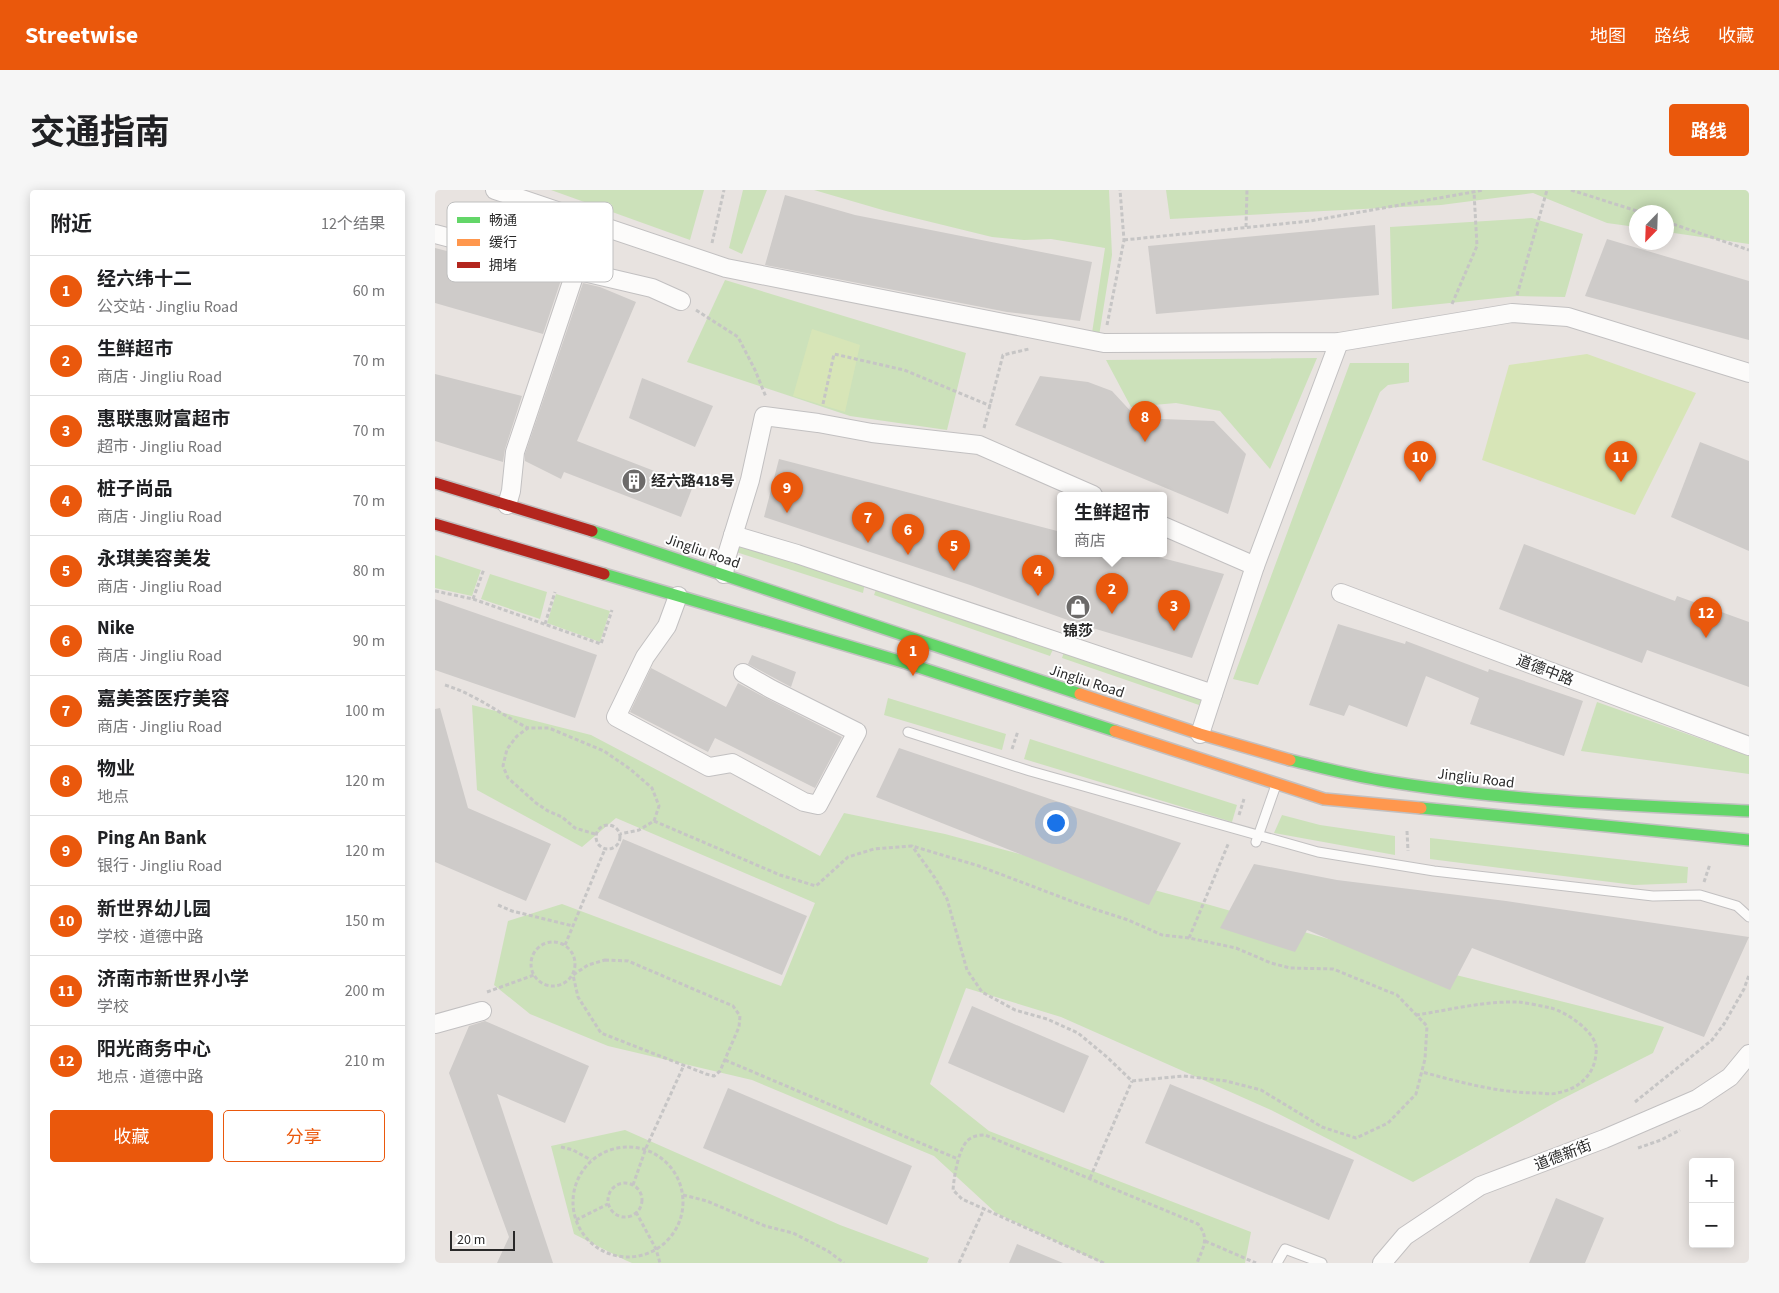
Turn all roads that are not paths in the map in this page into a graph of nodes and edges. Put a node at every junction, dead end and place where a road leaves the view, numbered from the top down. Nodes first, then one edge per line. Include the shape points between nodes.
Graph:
1 (495, 190) edge
2 (530, 202) edge
3 (613, 230) edge
4 (613, 279) edge
5 (572, 282) edge
6 (681, 301) road end
7 (1339, 342) junction
8 (1749, 373) edge
9 (435, 483) edge
10 (1086, 492) edge
11 (507, 505) junction
12 (435, 524) edge
13 (1167, 528) edge
14 (733, 535) junction
15 (1255, 566) junction
16 (724, 574) junction
17 (1341, 593) dead end
18 (678, 596) junction
19 (743, 673) dead end
20 (1213, 694) junction
21 (908, 732) dead end
22 (1200, 734) junction
23 (1749, 746) edge
24 (1276, 784) junction
25 (1749, 811) edge
26 (1256, 839) junction
27 (1749, 840) edge
28 (1749, 916) edge
29 (482, 1011) dead end
30 (435, 1024) edge
31 (1749, 1054) edge
32 (1277, 1263) edge
33 (1322, 1263) edge
34 (1382, 1263) edge

1 - 2 street
3 - 7 street via 726,268 1104,343
4 - 6 street via 652,288
5 - 11 street via 515,452
7 - 8 street via 1512,313 1567,317
7 - 15 street
9 - 11 main road, Jingliu Road
10 - 14 street via 979,445 764,416 750,480
11 - 16 main road, Jingliu Road
12 - 18 main road
13 - 15 street
14 - 16 street
14 - 20 street
15 - 20 street
16 - 22 main road, Jingliu Road
17 - 23 street, 道德中路
18 - 19 street via 667,626 645,657 616,717 709,768 732,763 805,802 818,805 857,732
18 - 24 main road via 906,663
20 - 22 street
21 - 26 lane via 1030,771 1234,829
22 - 25 main road, Jingliu Road via 1285,759 1378,780 1485,795
24 - 26 lane
24 - 27 main road via 1324,799
26 - 28 lane via 1409,866 1653,896 1700,895 1737,906
29 - 30 street
31 - 34 street, 道德新街 via 1730,1077 1697,1099 1604,1139 1480,1186 1405,1236
32 - 33 lane via 1285,1250

